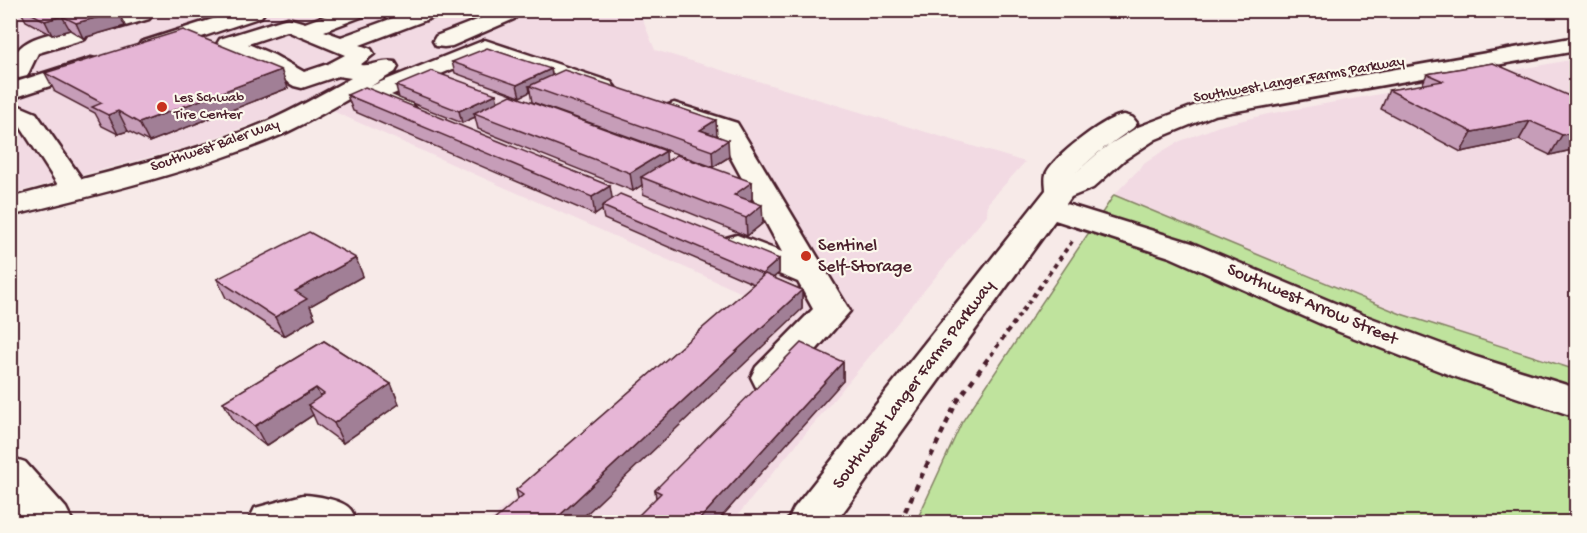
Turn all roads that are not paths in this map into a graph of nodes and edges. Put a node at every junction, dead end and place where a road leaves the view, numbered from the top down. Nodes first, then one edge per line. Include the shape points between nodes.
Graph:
1 (263, 10) edge
2 (362, 10) edge
3 (435, 10) edge
4 (500, 13) edge
5 (142, 15) dead end
6 (118, 22) edge
7 (303, 31) junction
8 (1576, 33) edge
9 (77, 34) edge
10 (1576, 44) edge
11 (340, 45) junction
12 (131, 53) edge
13 (109, 60) edge
14 (336, 69) junction
15 (18, 70) dead end
16 (374, 74) junction
17 (302, 81) junction
18 (10, 92) edge
19 (10, 108) edge
20 (425, 118) edge
21 (70, 182) junction
22 (1054, 199) junction
23 (10, 207) edge
24 (712, 235) edge
25 (812, 275) junction
26 (1576, 402) edge
27 (745, 404) edge
28 (10, 474) edge
29 (50, 522) edge
30 (271, 522) edge
31 (334, 522) edge
32 (810, 522) edge

1 - 12 main road
2 - 7 main road
3 - 11 main road
4 - 16 main road, Southwest Baler Way
5 - 6 main road
7 - 11 main road
7 - 17 main road via 288,24 228,44
8 - 22 main road, Southwest Langer Farms Parkway via 1181,101 1124,124 1090,144 1059,174
9 - 15 main road via 30,48
10 - 22 main road, Southwest Langer Farms Parkway via 1208,109 1147,133
11 - 14 main road via 363,54
13 - 18 main road
14 - 16 main road
14 - 17 main road
16 - 21 main road, Southwest Baler Way via 258,134 172,163
17 - 21 main road via 308,89 272,106
19 - 21 main road via 27,118
20 - 25 main road via 370,95 485,47 728,129
21 - 23 main road, Southwest Baler Way
22 - 26 main road, Southwest Arrow Street via 1087,220 1181,250 1350,323 1463,366
22 - 32 main road, Southwest Langer Farms Parkway
24 - 25 main road
25 - 27 main road via 832,311
28 - 29 main road
30 - 31 main road via 289,514 322,514

